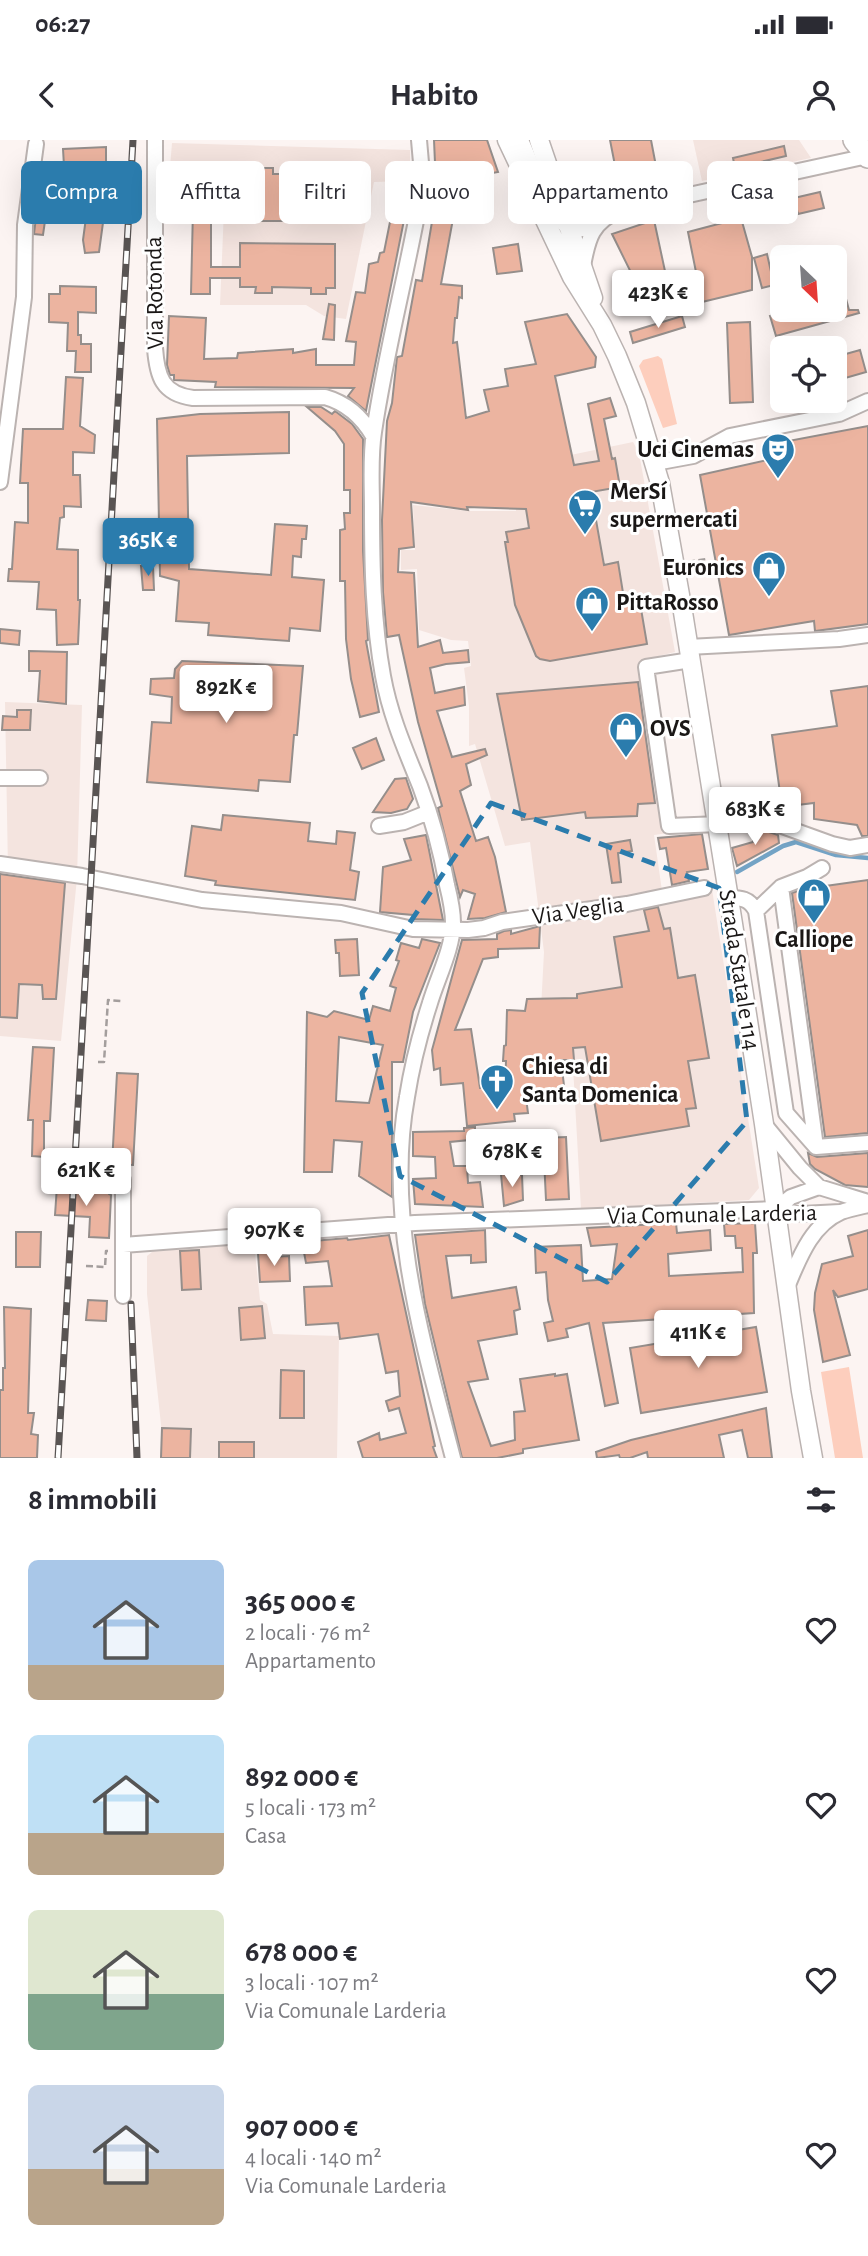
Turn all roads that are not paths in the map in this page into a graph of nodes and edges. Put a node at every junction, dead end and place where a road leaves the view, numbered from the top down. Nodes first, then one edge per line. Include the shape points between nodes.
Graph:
1 (419, 140) edge
2 (507, 140) edge
3 (521, 140) edge
4 (539, 140) edge
5 (36, 144) dead end
6 (155, 145) edge
7 (862, 151) edge
8 (546, 161) edge
9 (693, 193) edge
10 (560, 224) edge
11 (576, 224) edge
12 (597, 224) edge
13 (561, 234) junction
14 (583, 268) junction
15 (602, 325) junction
16 (868, 401) edge
17 (373, 436) junction
18 (655, 463) junction
19 (0, 482) edge
20 (868, 635) edge
21 (690, 654) junction
22 (0, 778) edge
23 (40, 778) dead end
24 (429, 812) junction
25 (716, 822) junction
26 (379, 826) dead end
27 (868, 845) edge
28 (0, 864) edge
29 (822, 868) dead end
30 (782, 887) junction
31 (704, 888) dead end
32 (728, 898) junction
33 (755, 911) junction
34 (453, 930) junction
35 (764, 1124) junction
36 (868, 1143) edge
37 (816, 1147) junction
38 (123, 1180) dead end
39 (819, 1187) junction
40 (868, 1204) edge
41 (776, 1209) junction
42 (840, 1212) junction
43 (403, 1224) junction
44 (123, 1245) junction
45 (787, 1287) junction
46 (123, 1296) dead end
47 (453, 1458) edge
48 (813, 1458) edge

1 - 17 street via 419,205
2 - 13 main road
3 - 13 street
4 - 8 main road
5 - 19 street via 25,225 24,297
6 - 17 street, Via Rotonda via 155,348 157,369 165,385 192,398 326,397 359,417
7 - 9 street
10 - 13 main road
11 - 13 street
12 - 14 street
13 - 14 main road
13 - 15 main road via 572,277
14 - 15 main road
15 - 18 main road, Strada Statale 114 via 636,403
16 - 18 street via 839,414 730,436 693,456
17 - 24 street via 376,635 393,720
18 - 21 main road, Strada Statale 114
20 - 21 street
21 - 25 main road, Strada Statale 114
21 - 25 street via 646,667 669,826
22 - 23 street
24 - 26 street
24 - 34 street via 443,859
25 - 27 street via 771,822 832,844
25 - 32 main road, Strada Statale 114
28 - 34 street, Via Veglia via 202,900 341,913 413,929
29 - 30 street
30 - 33 street
30 - 37 street
31 - 34 street, Via Veglia
32 - 33 street via 743,898
32 - 35 main road, Strada Statale 114
33 - 37 street via 786,1113
34 - 43 street via 407,1096 401,1137
35 - 39 street, Via Comunale Larderia
35 - 41 main road, Strada Statale 114
36 - 37 street
38 - 44 street
39 - 40 street, Via Comunale Larderia
39 - 41 street via 791,1197
40 - 42 street, Via Comunale Larderia
41 - 42 street, Via Comunale Larderia via 802,1214
41 - 43 street, Via Comunale Larderia
41 - 45 main road, Strada Statale 114
42 - 45 street, Via Comunale Larderia via 807,1243
43 - 44 street, Via Comunale Larderia
43 - 47 street via 421,1330
44 - 46 street
45 - 48 main road, Strada Statale 114

